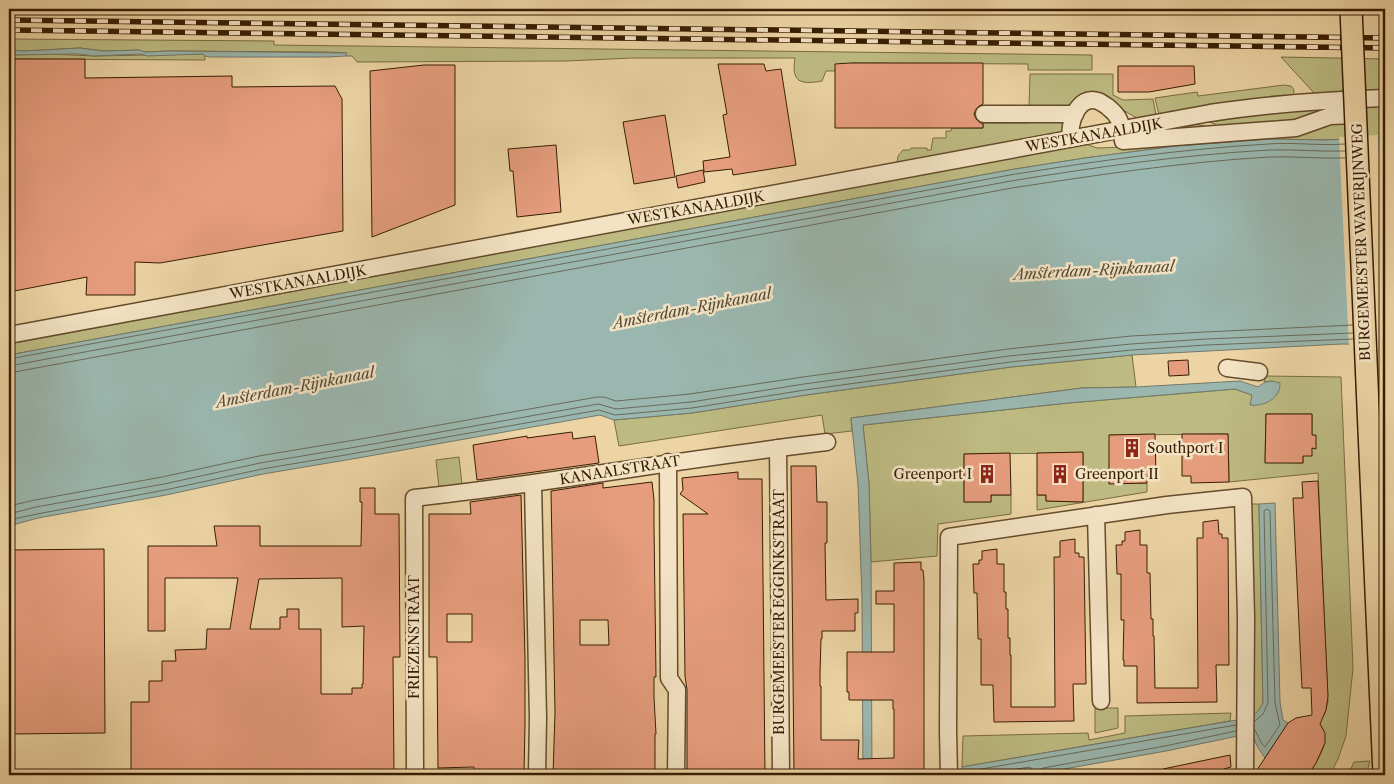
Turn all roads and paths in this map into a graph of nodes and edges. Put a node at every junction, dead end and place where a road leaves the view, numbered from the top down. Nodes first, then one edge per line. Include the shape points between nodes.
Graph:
1 (1351, 9) edge
2 (1385, 98) edge
3 (984, 114) dead end
4 (1074, 114) junction
5 (1355, 115) junction
6 (1126, 135) junction
7 (1071, 138) junction
8 (9, 335) edge
9 (1227, 368) dead end
10 (1259, 372) dead end
11 (826, 442) dead end
12 (778, 448) junction
13 (668, 462) junction
14 (533, 484) junction
15 (414, 498) joint
16 (1096, 515) junction
17 (1101, 701) dead end
18 (415, 775) edge
19 (537, 775) edge
20 (676, 775) edge
21 (781, 775) edge
22 (949, 775) edge
23 (1245, 775) edge
24 (1384, 775) edge

1 - 5 main road, BURGEMEESTER WAVERIJNWEG, bridge
2 - 6 street, WESTKANAALDIJK via 1313,101 1210,113
3 - 4 street
4 - 6 street via 1084,103 1098,101 1113,111
4 - 7 street
5 - 6 street via 1330,116 1296,128
5 - 24 main road, BURGEMEESTER WAVERIJNWEG, bridge
6 - 7 street, WESTKANAALDIJK
7 - 8 street, WESTKANAALDIJK
9 - 10 street
11 - 12 street, KANAALSTRAAT
12 - 13 street, KANAALSTRAAT
12 - 21 street, BURGEMEESTER EGGINKSTRAAT
13 - 14 street, KANAALSTRAAT
13 - 20 street via 670,678 677,690
14 - 15 street, KANAALSTRAAT
14 - 19 street
15 - 18 street, FRIEZENSTRAAT
16 - 17 street
16 - 22 street via 949,536
16 - 23 street via 1243,496

